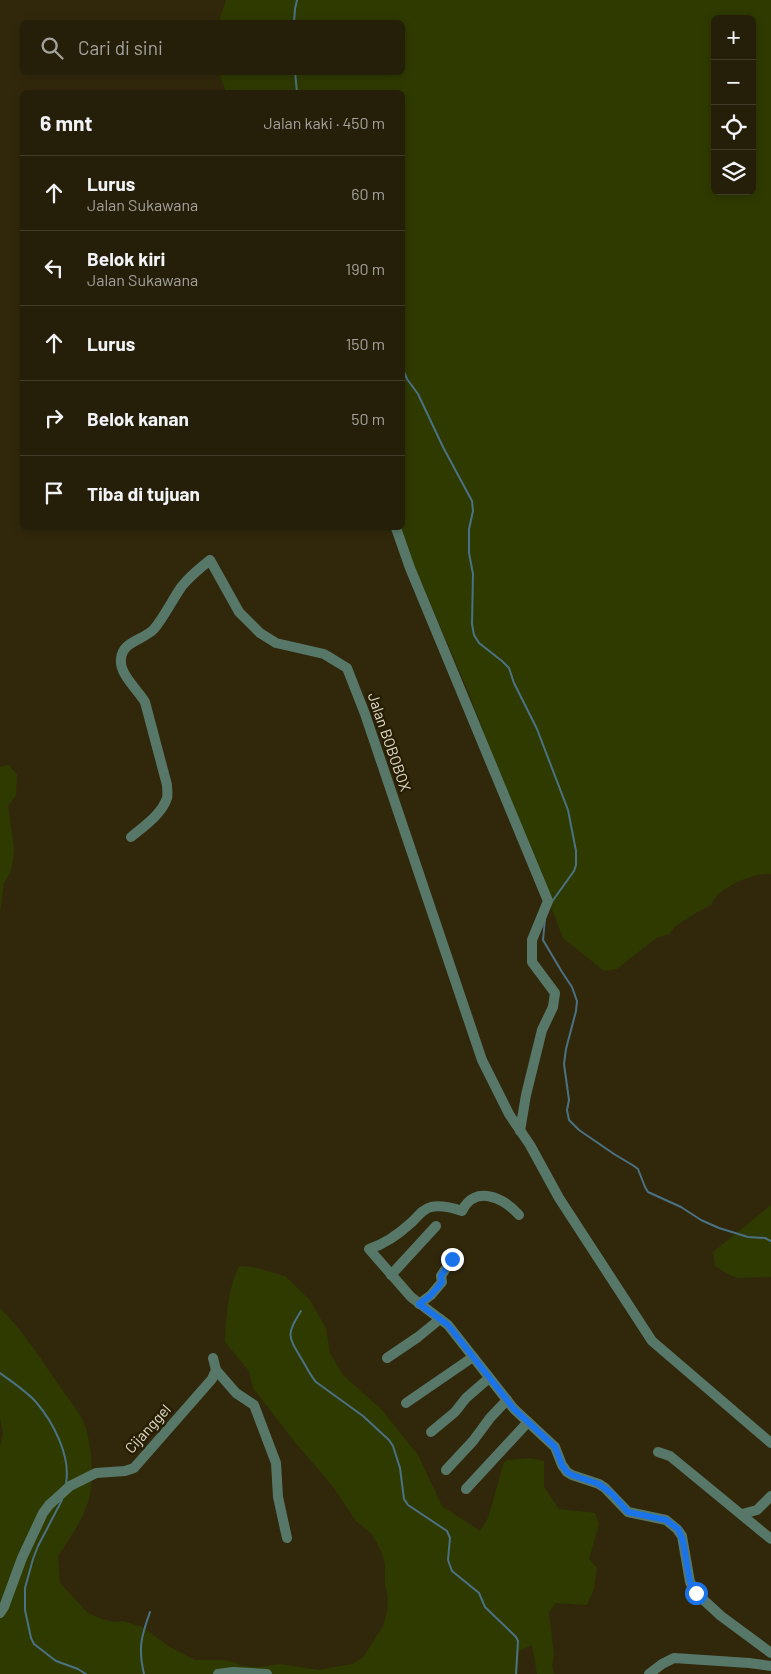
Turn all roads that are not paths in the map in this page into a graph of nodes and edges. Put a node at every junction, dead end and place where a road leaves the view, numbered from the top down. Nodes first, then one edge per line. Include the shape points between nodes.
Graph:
1 (397, 530) edge
2 (130, 837) dead end
3 (520, 1131) junction
4 (519, 1215) dead end
5 (436, 1226) dead end
6 (452, 1259) dead end
7 (392, 1275) junction
8 (419, 1304) junction
9 (440, 1319) junction
10 (474, 1357) junction
11 (213, 1358) dead end
12 (387, 1358) dead end
13 (216, 1370) junction
14 (489, 1378) junction
15 (507, 1400) junction
16 (406, 1403) dead end
17 (526, 1420) junction
18 (431, 1432) dead end
19 (771, 1443) edge
20 (658, 1452) dead end
21 (446, 1470) dead end
22 (466, 1489) dead end
23 (771, 1496) edge
24 (742, 1514) junction
25 (286, 1538) dead end
26 (771, 1539) edge
27 (0, 1613) edge
28 (771, 1653) edge
29 (771, 1666) edge
30 (218, 1674) edge
31 (267, 1674) edge
32 (649, 1674) edge

1 - 3 street via 548,902 532,940 532,962 555,993 553,1007 542,1030
2 - 3 street, Jalan BOBOBOX via 160,809 167,797 167,785 145,702 123,672 120,660 134,641 154,629 193,573 210,560 239,612 260,633 276,643 324,654 347,668 482,1060
3 - 19 street, Jalan BOBOBOX via 559,1198 652,1341
4 - 7 street via 503,1200 488,1196 473,1198 462,1211 431,1207 388,1241 369,1249
5 - 7 street
6 - 8 street via 441,1276 442,1282
7 - 8 street
8 - 9 street
9 - 10 street
9 - 12 street
10 - 14 street
10 - 16 street
11 - 13 street
13 - 25 street via 236,1393 254,1405 276,1463 278,1497
13 - 27 street, Cijanggel via 212,1379 134,1468 96,1473 70,1486 49,1505 22,1558
14 - 15 street
14 - 18 street
15 - 17 street
15 - 21 street
17 - 22 street
17 - 28 street via 555,1447 567,1472 599,1484 628,1512 666,1520 678,1529 690,1582 696,1593
20 - 24 street via 670,1456
23 - 24 street via 757,1510
24 - 26 street
29 - 32 street via 674,1658
30 - 31 street

